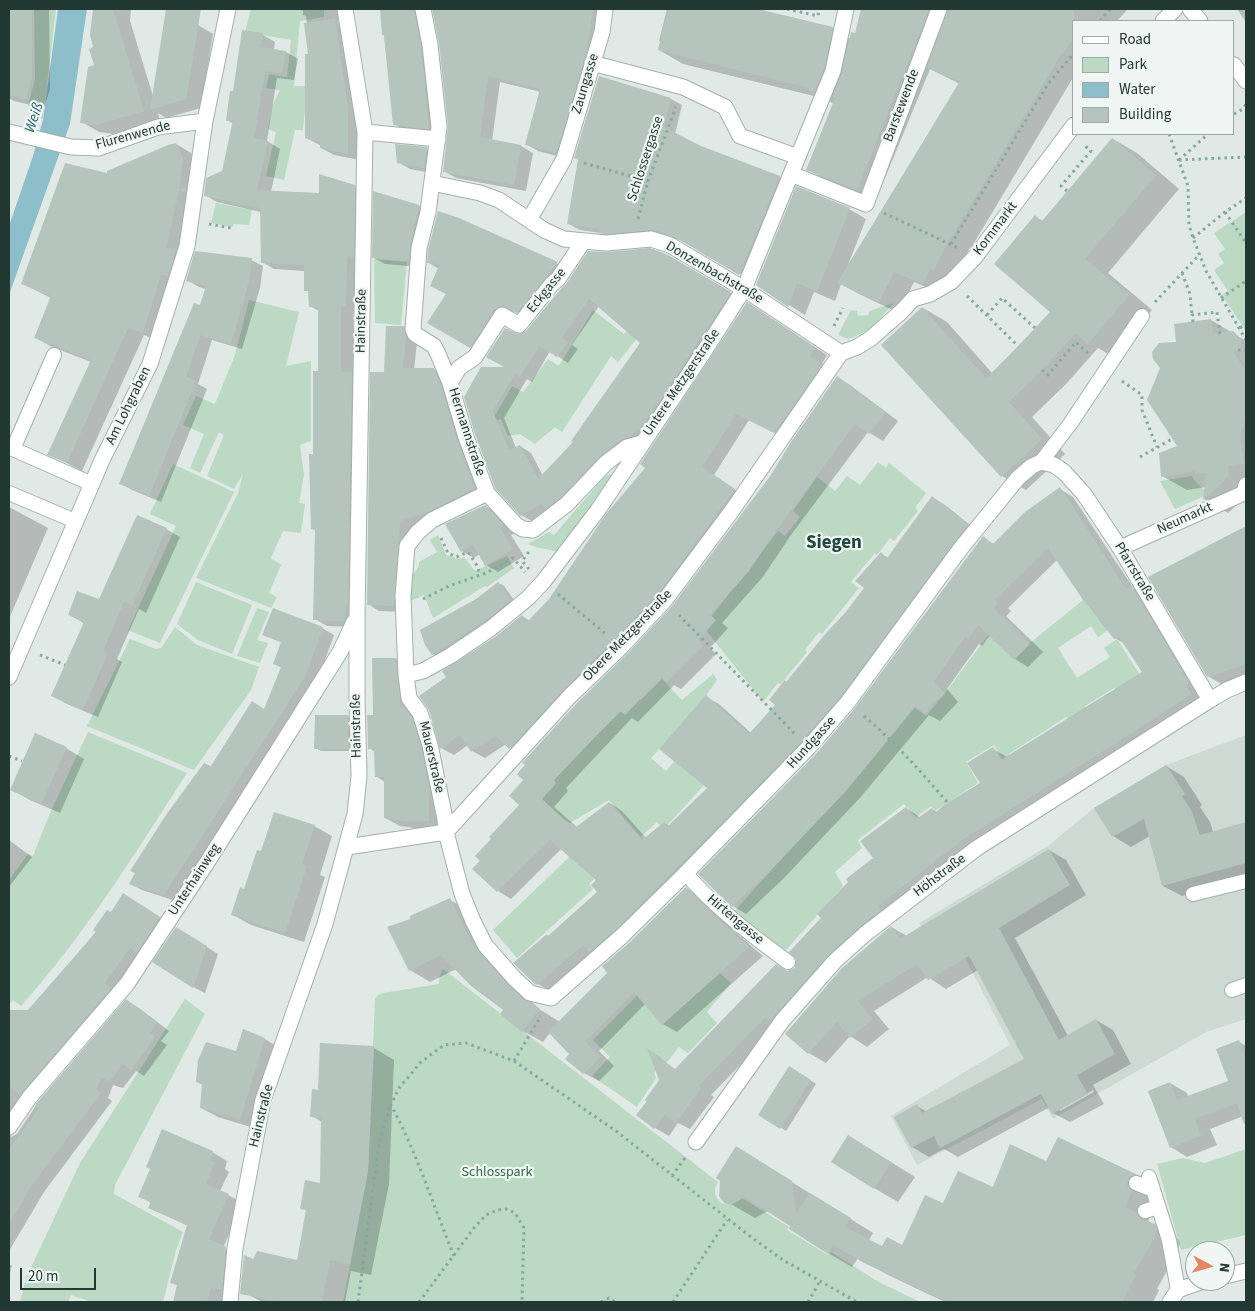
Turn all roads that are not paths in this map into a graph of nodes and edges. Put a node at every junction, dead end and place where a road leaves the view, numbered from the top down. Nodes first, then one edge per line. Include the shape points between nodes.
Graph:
1 (228, 9) edge
2 (345, 9) edge
3 (423, 9) edge
4 (605, 9) edge
5 (846, 9) edge
6 (939, 9) edge
7 (1176, 9) edge
8 (1190, 9) edge
9 (1164, 20) edge
10 (1199, 20) edge
11 (592, 63) junction
12 (1235, 66) edge
13 (1246, 81) edge
14 (205, 121) junction
15 (1072, 128) edge
16 (9, 132) edge
17 (365, 132) junction
18 (438, 139) junction
19 (798, 157) junction
20 (791, 174) junction
21 (432, 183) junction
22 (529, 220) junction
23 (583, 242) junction
24 (744, 289) junction
25 (1142, 316) road end
26 (841, 353) junction
27 (54, 355) dead end
28 (450, 383) junction
29 (642, 443) junction
30 (1042, 462) junction
31 (92, 484) junction
32 (1245, 492) edge
33 (9, 493) edge
34 (487, 493) junction
35 (75, 522) junction
36 (1120, 548) junction
37 (357, 616) junction
38 (406, 675) junction
39 (9, 678) edge
40 (1246, 682) edge
41 (1210, 700) junction
42 (446, 832) junction
43 (346, 847) junction
44 (686, 874) junction
45 (1246, 881) edge
46 (1193, 894) dead end
47 (788, 962) dead end
48 (1246, 985) edge
49 (1232, 990) dead end
50 (552, 998) joint
51 (9, 1127) edge
52 (696, 1142) dead end
53 (1136, 1183) dead end
54 (1174, 1296) edge
55 (230, 1302) edge

1 - 14 street
2 - 17 street, Hainstraße
3 - 18 street via 430,45
4 - 11 street, Zaungasse
5 - 19 street, Untere Metzgerstraße via 833,71
6 - 20 street, Barstewende via 866,204
7 - 9 street
8 - 10 street
11 - 19 street via 683,87 725,107 740,136
11 - 22 street, Zaungasse via 564,160
12 - 13 street
14 - 16 street, Flurenwende via 158,127 99,148 72,146
14 - 31 street, Am Lohgraben via 187,246 150,364
15 - 26 street, Kornmarkt via 975,257 952,282 913,299 870,339
17 - 18 street
17 - 37 street, Hainstraße
18 - 21 street
19 - 20 street, Untere Metzgerstraße
20 - 24 street, Untere Metzgerstraße
21 - 22 street, Donzenbachstraße via 499,200
21 - 28 street, Hermannstraße via 419,248 412,329 434,346
22 - 23 street, Donzenbachstraße via 564,239
23 - 24 street, Donzenbachstraße via 651,240 670,245
23 - 28 street, Eckgasse via 558,279 519,326 502,315 475,357 460,368
24 - 26 street, Donzenbachstraße
24 - 29 street, Untere Metzgerstraße
25 - 30 lane
26 - 42 street, Obere Metzgerstraße via 720,527 664,600 570,696
27 - 31 lane via 13,449
28 - 34 street, Hermannstraße
29 - 34 street, Hermannstraße via 627,447 606,463 567,504 533,530 516,525
29 - 38 street, Untere Metzgerstraße via 598,510 540,585 490,629 450,656 423,671
30 - 36 street, Pfarrstraße via 1054,465 1074,482
30 - 44 street, Hundgasse via 1018,478 961,548 848,702
31 - 35 street, Am Lohgraben
32 - 36 street, Neumarkt
33 - 35 lane
34 - 38 street, Mauerstraße via 432,520 407,546 403,609
35 - 39 street, Am Lohgraben
36 - 41 street, Pfarrstraße
37 - 43 street, Hainstraße via 359,776 355,814
37 - 51 street, Unterhainweg via 340,652 127,984 29,1098
38 - 42 street, Mauerstraße via 409,698 420,713 430,745
40 - 41 street, Höhstraße
41 - 52 street, Höhstraße via 977,848 865,934 835,961 782,1022
42 - 43 street
42 - 50 street, Mauerstraße via 462,894 485,945 530,993
43 - 55 street, Hainstraße via 325,924 263,1100 235,1248
44 - 47 lane, Hirtengasse via 705,896
44 - 50 street, Hundgasse
45 - 46 lane
48 - 49 lane
53 - 54 lane via 1151,1184 1152,1209 1169,1240

